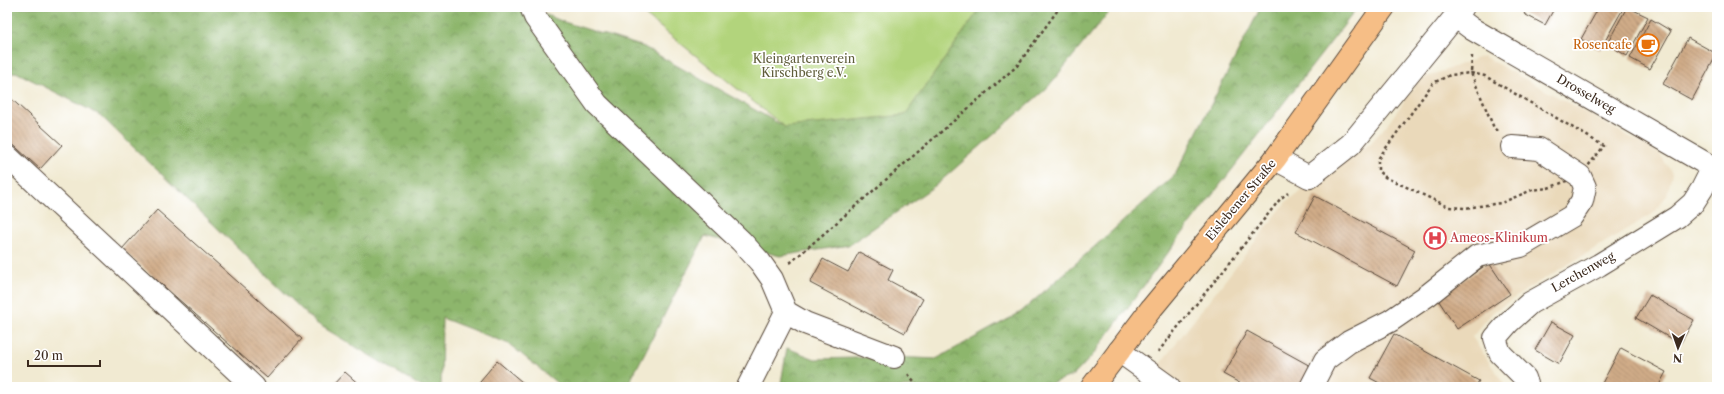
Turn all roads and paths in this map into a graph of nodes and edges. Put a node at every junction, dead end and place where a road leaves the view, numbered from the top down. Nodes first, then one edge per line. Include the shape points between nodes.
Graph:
1 (532, 7) edge
2 (1060, 7) edge
3 (1384, 7) edge
4 (1464, 18) edge
5 (1471, 73) junction
6 (1512, 147) joint
7 (7, 156) edge
8 (1275, 159) junction
9 (1715, 168) edge
10 (1580, 176) junction
11 (1309, 177) junction
12 (772, 279) junction
13 (786, 312) junction
14 (1119, 351) junction
15 (894, 358) dead end
16 (1144, 369) junction
17 (1531, 384) edge
18 (254, 387) edge
19 (748, 387) edge
20 (1092, 387) edge
21 (1169, 387) edge
22 (1311, 387) edge

1 - 12 street via 535,17 596,104 741,241
2 - 12 path via 1017,66
3 - 8 main road, Eislebener Straße
4 - 5 path
4 - 9 street, Drosselweg
4 - 11 street via 1351,144
5 - 6 path via 1494,128
5 - 10 path via 1485,76 1604,146
5 - 10 path via 1450,75 1433,83 1378,159 1378,171 1385,177 1449,207 1465,208 1501,203 1532,190 1548,188
6 - 10 street via 1539,149
7 - 18 street
8 - 11 street
8 - 14 main road, Eislebener Straße
9 - 17 street, Lerchenweg via 1693,202 1677,217 1599,265 1530,302 1495,338 1500,353
10 - 22 street via 1585,187 1582,201 1572,216 1521,246 1477,256 1422,299 1325,360
11 - 16 path via 1281,198
12 - 13 street
13 - 15 street via 805,323
13 - 19 street
14 - 16 street
14 - 20 main road, Eislebener Straße
16 - 21 street

